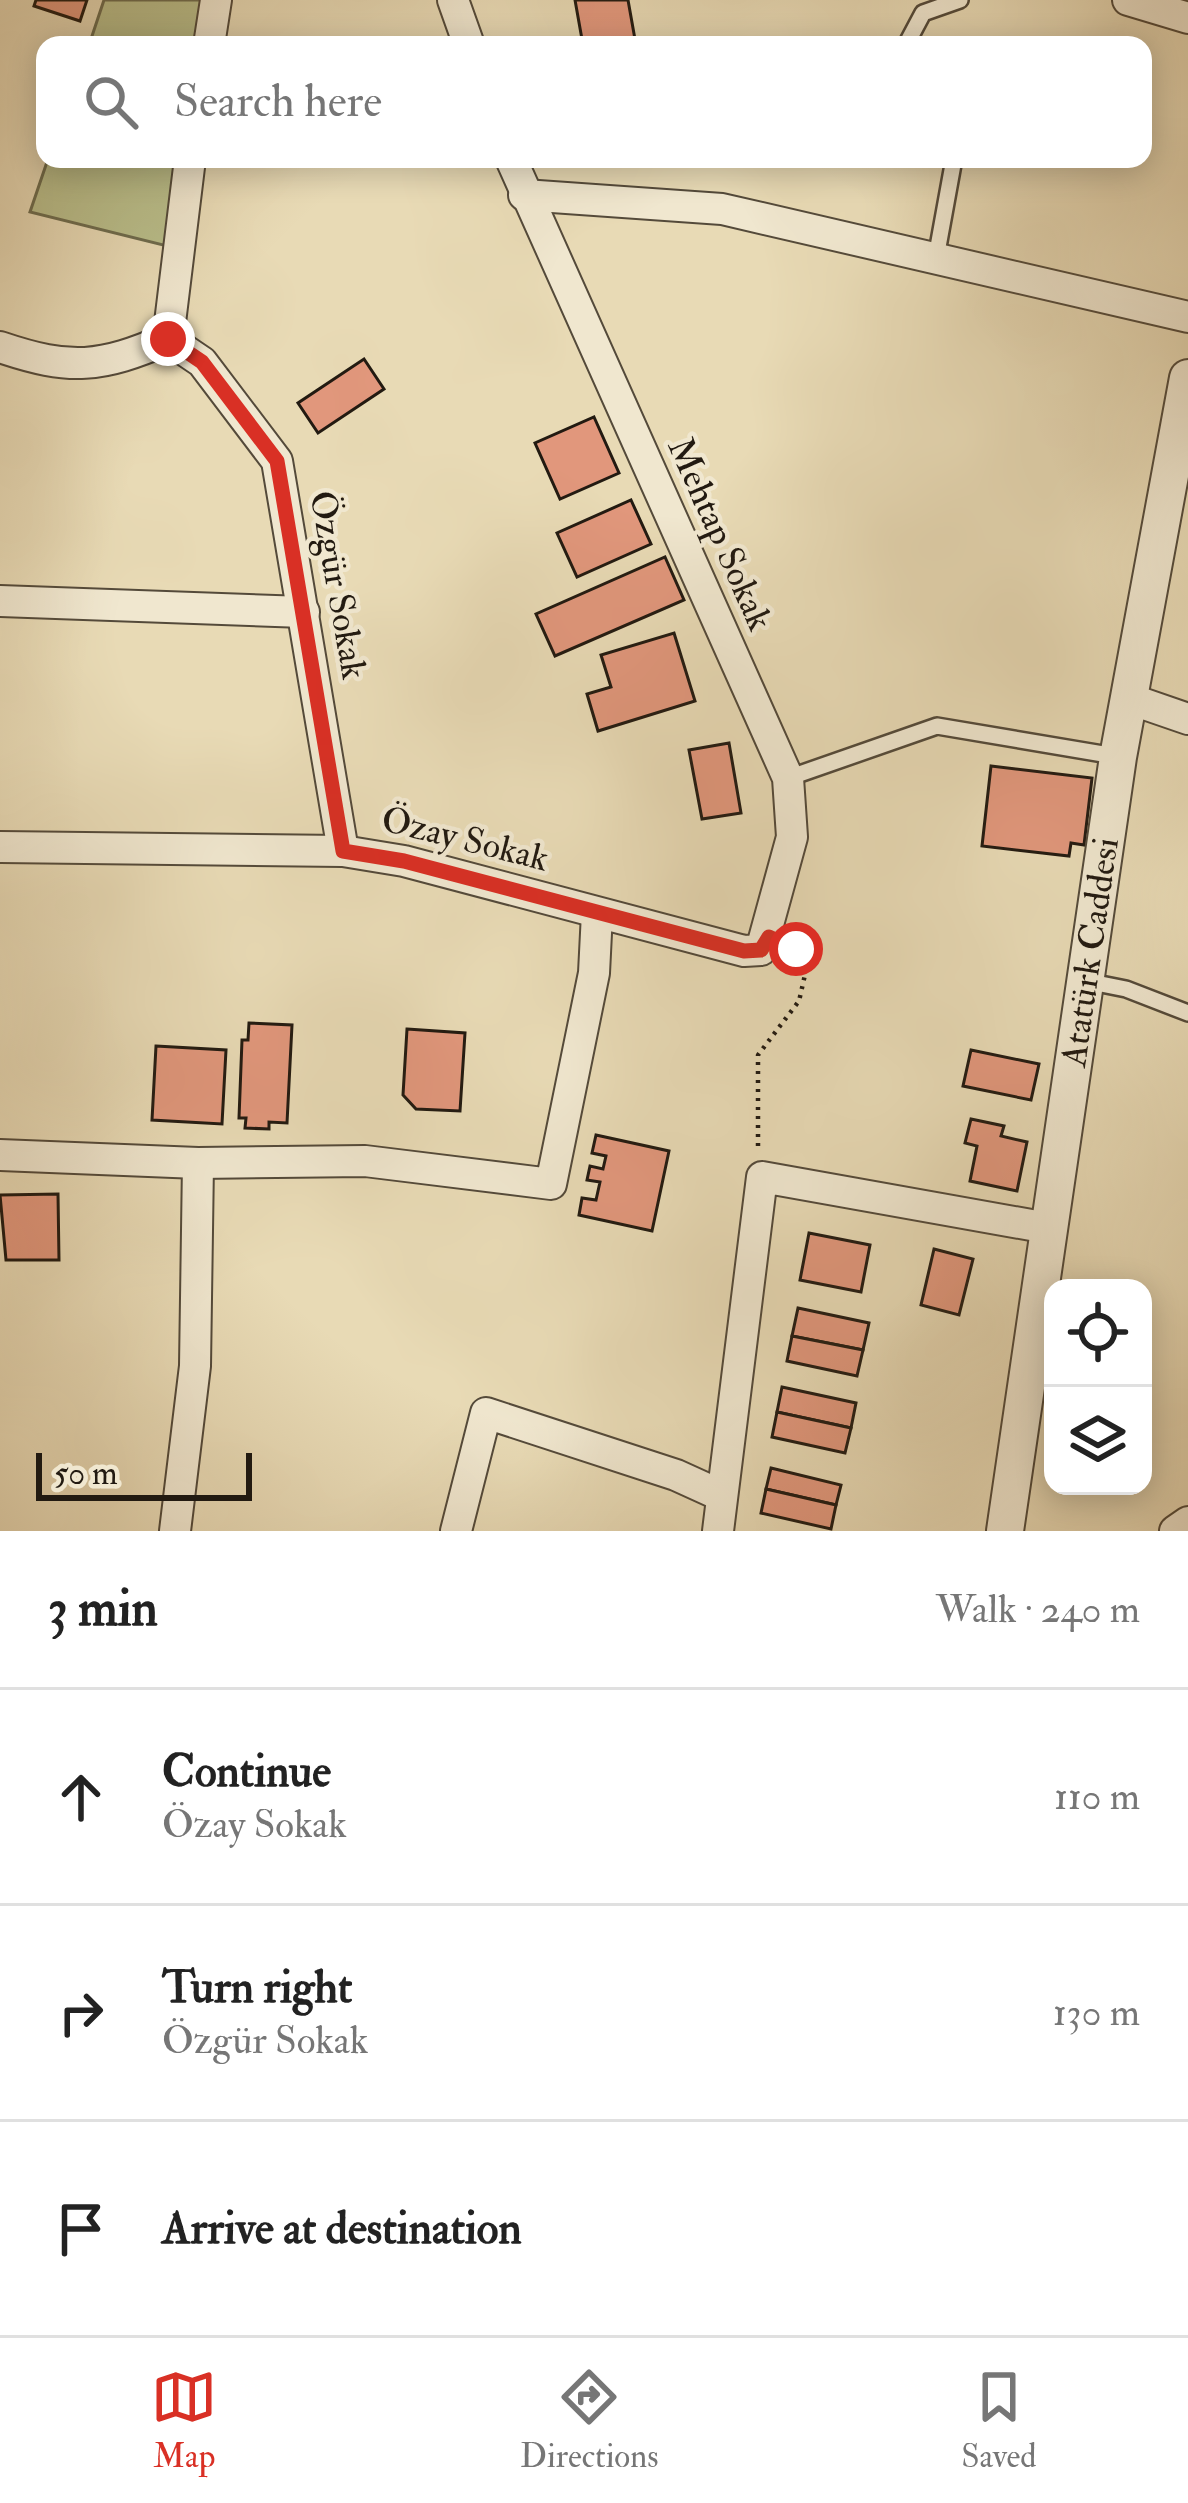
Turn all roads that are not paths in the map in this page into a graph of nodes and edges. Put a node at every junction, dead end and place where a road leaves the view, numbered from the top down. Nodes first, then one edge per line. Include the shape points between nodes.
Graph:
1 (216, 0) edge
2 (453, 0) edge
3 (960, 0) edge
4 (1128, 0) edge
5 (1188, 17) edge
6 (210, 36) edge
7 (466, 36) edge
8 (911, 36) edge
9 (189, 168) edge
10 (514, 168) edge
11 (952, 168) edge
12 (524, 195) junction
13 (936, 258) junction
14 (1188, 317) edge
15 (168, 339) junction
16 (0, 347) edge
17 (1188, 381) edge
18 (0, 601) edge
19 (304, 612) junction
20 (1127, 698) junction
21 (1188, 719) edge
22 (1118, 757) junction
23 (788, 778) junction
24 (0, 847) edge
25 (343, 851) junction
26 (597, 913) junction
27 (765, 944) joint
28 (1083, 980) junction
29 (1188, 1013) edge
30 (0, 1155) edge
31 (198, 1163) junction
32 (1048, 1228) junction
33 (720, 1495) junction
34 (1188, 1522) edge
35 (175, 1531) edge
36 (456, 1531) edge
37 (718, 1531) edge
38 (1005, 1531) edge
39 (1175, 1531) edge

1 - 6 street
2 - 7 street
3 - 8 lane via 923,13
4 - 5 street
9 - 15 street
10 - 12 street, Mehtap Sokak
11 - 13 lane
12 - 13 street via 722,209
12 - 23 street, Mehtap Sokak
13 - 14 street
15 - 16 street via 113,363 71,364
15 - 19 street, Özgür Sokak via 202,362 277,461
17 - 20 street, Atatürk Caddesi
18 - 19 street
19 - 25 street, Özgür Sokak
20 - 21 street
20 - 22 street, Atatürk Caddesi
22 - 23 lane via 938,726
22 - 28 street, Atatürk Caddesi
23 - 27 street, Mehtap Sokak via 792,837
24 - 25 street, Özay Sokak
25 - 26 street, Özay Sokak
26 - 27 street, Özay Sokak via 744,951
26 - 31 street via 595,973 551,1184 364,1161
28 - 29 lane
28 - 32 street, Atatürk Caddesi
30 - 31 street
31 - 35 street via 195,1366
32 - 33 street via 762,1177
32 - 38 street, Atatürk Caddesi
33 - 36 street via 486,1413
33 - 37 street
34 - 39 street

